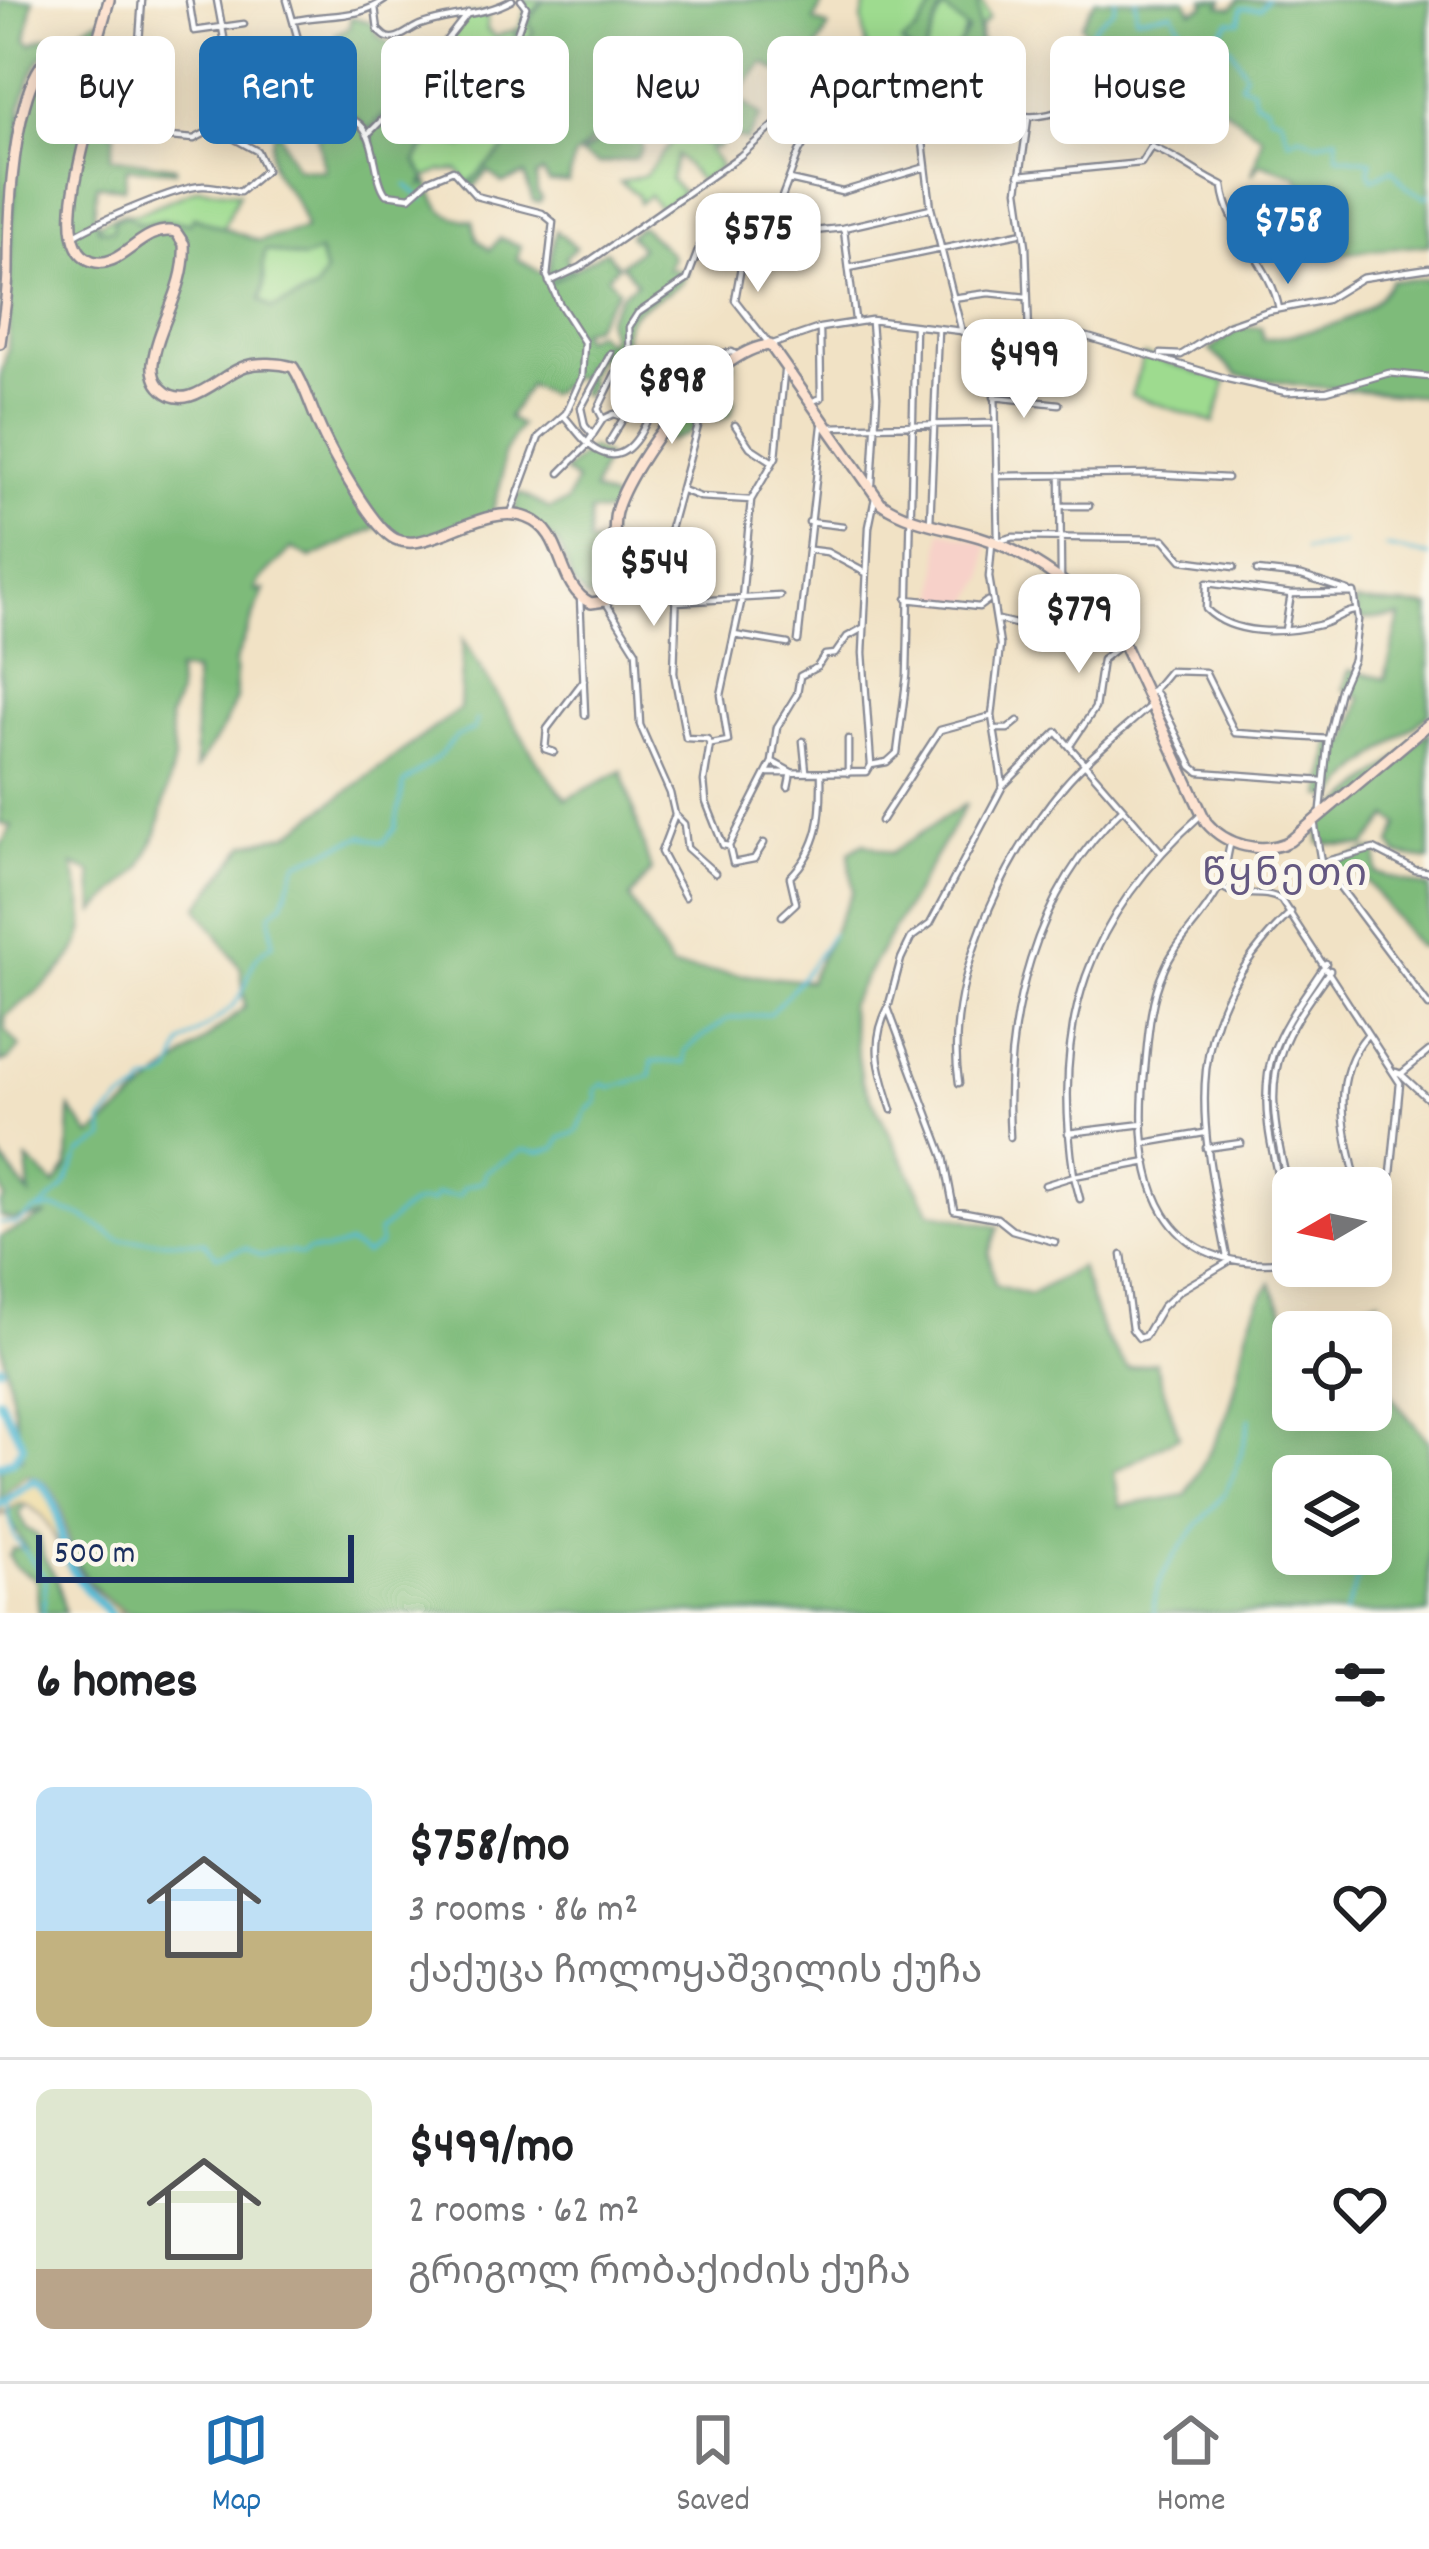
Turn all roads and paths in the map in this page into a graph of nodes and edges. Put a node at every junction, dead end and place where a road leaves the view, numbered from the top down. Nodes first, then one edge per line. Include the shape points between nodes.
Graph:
1 (109, 0) edge
2 (142, 0) edge
3 (189, 0) edge
4 (217, 0) edge
5 (330, 0) edge
6 (385, 0) edge
7 (512, 0) edge
8 (521, 0) edge
9 (276, 1) edge
10 (288, 3) edge
11 (374, 7) junction
12 (468, 13) junction
13 (328, 14) junction
14 (293, 21) junction
15 (244, 24) dead end
16 (219, 28) junction
17 (99, 36) edge
18 (139, 36) edge
19 (222, 36) edge
20 (450, 36) edge
21 (516, 36) edge
22 (36, 75) edge
23 (1050, 111) edge
24 (1028, 118) joint
25 (381, 122) edge
26 (767, 132) edge
27 (368, 135) junction
28 (175, 137) edge
29 (83, 144) edge
30 (804, 144) edge
31 (923, 144) edge
32 (926, 166) junction
33 (1018, 175) junction
34 (789, 181) junction
35 (717, 201) dead end
36 (931, 208) junction
37 (843, 228) junction
38 (1022, 232) junction
39 (768, 234) junction
40 (75, 235) junction
41 (940, 248) junction
42 (849, 268) junction
43 (1429, 268) edge
44 (549, 282) junction
45 (1027, 297) junction
46 (952, 298) junction
47 (1280, 309) junction
48 (854, 319) junction
49 (871, 320) junction
50 (916, 326) junction
51 (820, 328) junction
52 (938, 329) junction
53 (962, 332) junction
54 (1028, 334) junction
55 (994, 335) junction
56 (0, 343) edge
57 (770, 345) junction
58 (611, 352) dead end
59 (1146, 352) junction
60 (738, 356) junction
61 (620, 366) dead end
62 (784, 366) junction
63 (666, 376) junction
64 (1429, 377) edge
65 (640, 391) dead end
66 (692, 396) junction
67 (994, 397) junction
68 (810, 402) junction
69 (1059, 404) dead end
70 (564, 416) junction
71 (626, 418) junction
72 (603, 419) junction
73 (995, 423) junction
74 (825, 424) junction
75 (735, 425) dead end
76 (911, 426) junction
77 (875, 427) junction
78 (934, 427) junction
79 (593, 435) junction
80 (609, 442) dead end
81 (589, 443) junction
82 (773, 462) junction
83 (560, 473) dead end
84 (998, 476) junction
85 (1060, 476) junction
86 (1227, 478) dead end
87 (682, 490) junction
88 (872, 494) junction
89 (751, 500) junction
90 (1061, 506) junction
91 (1089, 506) dead end
92 (511, 513) junction
93 (908, 517) junction
94 (810, 520) junction
95 (930, 524) junction
96 (843, 526) dead end
97 (1062, 537) junction
98 (996, 542) junction
99 (809, 550) junction
100 (1234, 567) dead end
101 (1257, 571) dead end
102 (866, 573) junction
103 (1061, 583) junction
104 (1354, 593) junction
105 (1291, 594) junction
106 (779, 596) dead end
107 (580, 597) junction
108 (742, 598) junction
109 (907, 599) junction
110 (605, 601) junction
111 (987, 601) dead end
112 (675, 602) junction
113 (1354, 611) junction
114 (997, 619) junction
115 (1028, 627) dead end
116 (863, 628) junction
117 (1285, 630) junction
118 (734, 635) junction
119 (798, 641) dead end
120 (1123, 643) junction
121 (788, 644) dead end
122 (584, 680) junction
123 (1150, 692) junction
124 (1151, 706) junction
125 (585, 715) dead end
126 (992, 716) junction
127 (1018, 721) dead end
128 (1429, 724) edge
129 (995, 729) junction
130 (848, 739) dead end
131 (1328, 739) junction
132 (803, 741) dead end
133 (710, 744) junction
134 (1071, 745) junction
135 (554, 752) dead end
136 (772, 762) junction
137 (1087, 764) junction
138 (872, 765) junction
139 (791, 772) junction
140 (767, 773) junction
141 (806, 773) junction
142 (821, 773) junction
143 (848, 773) junction
144 (1323, 781) junction
145 (1003, 786) junction
146 (788, 787) dead end
147 (1123, 808) junction
148 (1202, 814) junction
149 (675, 815) junction
150 (1317, 819) junction
151 (880, 821) dead end
152 (1231, 841) junction
153 (764, 843) dead end
154 (729, 846) junction
155 (1161, 852) junction
156 (1321, 862) junction
157 (1429, 872) edge
158 (715, 873) dead end
159 (1220, 885) junction
160 (686, 897) dead end
161 (1291, 912) junction
162 (782, 916) dead end
163 (1328, 966) junction
164 (1429, 1006) edge
165 (888, 1008) junction
166 (1367, 1035) junction
167 (1429, 1051) edge
168 (1398, 1073) junction
169 (959, 1084) dead end
170 (1429, 1100) edge
171 (892, 1110) dead end
172 (1143, 1124) junction
173 (1068, 1133) junction
174 (1204, 1133) junction
175 (1010, 1137) dead end
176 (1145, 1143) junction
177 (1240, 1143) dead end
178 (1206, 1148) junction
179 (1147, 1162) junction
180 (1283, 1167) edge
181 (1353, 1167) edge
182 (1392, 1167) edge
183 (1074, 1176) junction
184 (1045, 1185) dead end
185 (1080, 1199) dead end
186 (1055, 1242) dead end
187 (1122, 1255) dead end
188 (1272, 1261) edge
189 (1228, 1262) junction

1 - 17 main road
2 - 18 street
3 - 16 street via 194,31
4 - 16 street
5 - 13 street
6 - 11 street
7 - 12 street
8 - 21 street
9 - 10 street
10 - 14 street
11 - 12 street via 378,30 392,38
11 - 13 street
12 - 20 street
13 - 14 street
14 - 27 street via 320,117 356,121
15 - 16 street
16 - 19 street
22 - 56 main road via 8,215
23 - 24 street
24 - 33 street
25 - 27 street
26 - 44 street
27 - 44 street via 386,194 410,197 453,170 476,196 549,218
28 - 40 street via 215,128 229,133 257,151 266,170 240,192 200,186
29 - 40 main road
30 - 34 street
31 - 32 street
32 - 34 street via 842,192
32 - 36 street
33 - 38 street
33 - 47 street via 1141,163 1151,147 1170,154 1223,186 1226,208
34 - 39 street
35 - 63 street via 687,280 629,327 633,370 645,381
36 - 37 street
36 - 41 street
37 - 39 street
37 - 42 street
38 - 41 street
38 - 45 street
39 - 57 street via 748,253 734,292
40 - 92 main road via 82,255 102,262 149,235 176,232 184,263 153,364 161,389 193,396 250,364 293,367 331,449 394,539 416,542
41 - 42 street
41 - 46 street
42 - 48 street
43 - 47 street via 1362,278 1326,300
44 - 70 street via 584,342 578,392
45 - 46 street
45 - 54 street
46 - 53 street
47 - 59 street via 1228,325 1178,356
48 - 49 street
48 - 51 street
49 - 50 street
49 - 77 street
50 - 52 street
50 - 76 street
51 - 57 street
51 - 68 street via 820,398
52 - 53 street
52 - 78 street
53 - 55 street
54 - 55 street
54 - 59 street
55 - 67 street
57 - 60 main road
57 - 62 main road
58 - 79 street via 580,408
59 - 64 street via 1286,392 1327,391 1389,373
60 - 63 street via 685,360
60 - 66 main road
61 - 72 street via 598,409
62 - 68 main road
62 - 82 street
63 - 66 street
63 - 81 street via 639,436 622,453
65 - 71 street
66 - 87 street via 701,420
66 - 110 main road via 621,495 612,538 616,584
67 - 69 street
67 - 73 street
68 - 74 main road
70 - 81 street
70 - 92 street via 539,437
71 - 72 street
71 - 80 street
72 - 79 street
73 - 78 street
73 - 84 street
74 - 77 street
74 - 88 main road
74 - 94 street
75 - 82 street via 750,448
76 - 77 street
76 - 78 street
76 - 93 street
77 - 88 street
78 - 95 street
79 - 81 street
81 - 83 street
82 - 89 street
84 - 85 street
84 - 98 street
85 - 86 street
85 - 90 street
87 - 89 street
87 - 112 street via 670,529 678,556
88 - 93 main road
88 - 102 street
89 - 108 street
90 - 91 street
90 - 97 street
92 - 107 main road via 535,520 551,537
93 - 95 main road
93 - 109 street
94 - 96 street
94 - 99 street
95 - 98 main road
97 - 98 street
97 - 100 street via 1164,539 1182,560
97 - 103 street
98 - 103 main road
98 - 114 street via 989,577
99 - 102 street
99 - 119 street
101 - 104 street
102 - 116 street
103 - 120 main road
104 - 105 street
104 - 113 street
105 - 117 street
105 - 117 street via 1207,583 1208,614 1236,628
106 - 108 street
107 - 110 main road
107 - 122 street
108 - 112 street
108 - 118 street
109 - 111 street via 979,607
109 - 138 street via 900,743 891,759
110 - 149 street via 636,651 638,718
112 - 133 street via 674,673 686,738
113 - 117 street
113 - 131 street via 1353,660
114 - 115 street
114 - 126 street
116 - 136 street via 800,676 776,727
116 - 138 street
118 - 121 street
118 - 133 street via 721,695 728,741
120 - 123 main road
120 - 134 street via 1102,660 1095,708
122 - 125 street
122 - 135 street via 545,732 544,749
123 - 124 main road
123 - 131 street via 1168,671 1205,672 1235,733
123 - 144 street via 1199,772
124 - 137 street
124 - 148 main road
126 - 129 street
126 - 151 street via 940,730
127 - 129 street
128 - 150 main road
129 - 145 street
130 - 143 street
131 - 144 street
132 - 141 street
133 - 154 street via 706,802
134 - 137 street
134 - 145 street via 1053,733
136 - 139 street
136 - 140 street
137 - 147 street
137 - 169 street via 1027,836 978,942 956,1026
138 - 143 street
139 - 140 street
139 - 141 street
139 - 146 street
140 - 154 street
141 - 142 street
142 - 143 street
142 - 162 street via 816,844 792,874 796,903
144 - 150 street
145 - 165 street via 930,924 911,938
147 - 155 street
147 - 175 street via 1073,868 1030,961 1011,1035
148 - 152 main road
148 - 155 street
149 - 158 street via 687,848
149 - 160 street via 662,852
150 - 152 main road via 1276,847
150 - 156 street
152 - 159 street
153 - 154 street via 754,859 734,863
155 - 173 street via 1124,901 1079,994 1066,1076
156 - 157 street via 1374,849
156 - 164 street
159 - 161 street via 1230,893 1274,895
159 - 172 street via 1163,971 1148,1033
161 - 163 street
161 - 174 street via 1224,1002 1206,1056
163 - 166 street
163 - 180 street via 1268,1072
165 - 171 street via 876,1044
165 - 186 street via 944,1157 954,1210
166 - 168 street
166 - 181 street via 1343,1084
167 - 168 street
168 - 170 street
168 - 182 street
172 - 173 street
172 - 176 street
173 - 183 street
174 - 176 street
174 - 178 street
176 - 179 street
177 - 178 street
178 - 189 street
179 - 183 street
179 - 189 street via 1166,1218
183 - 184 street
183 - 185 street
187 - 189 street via 1139,1338 1179,1291
188 - 189 street

